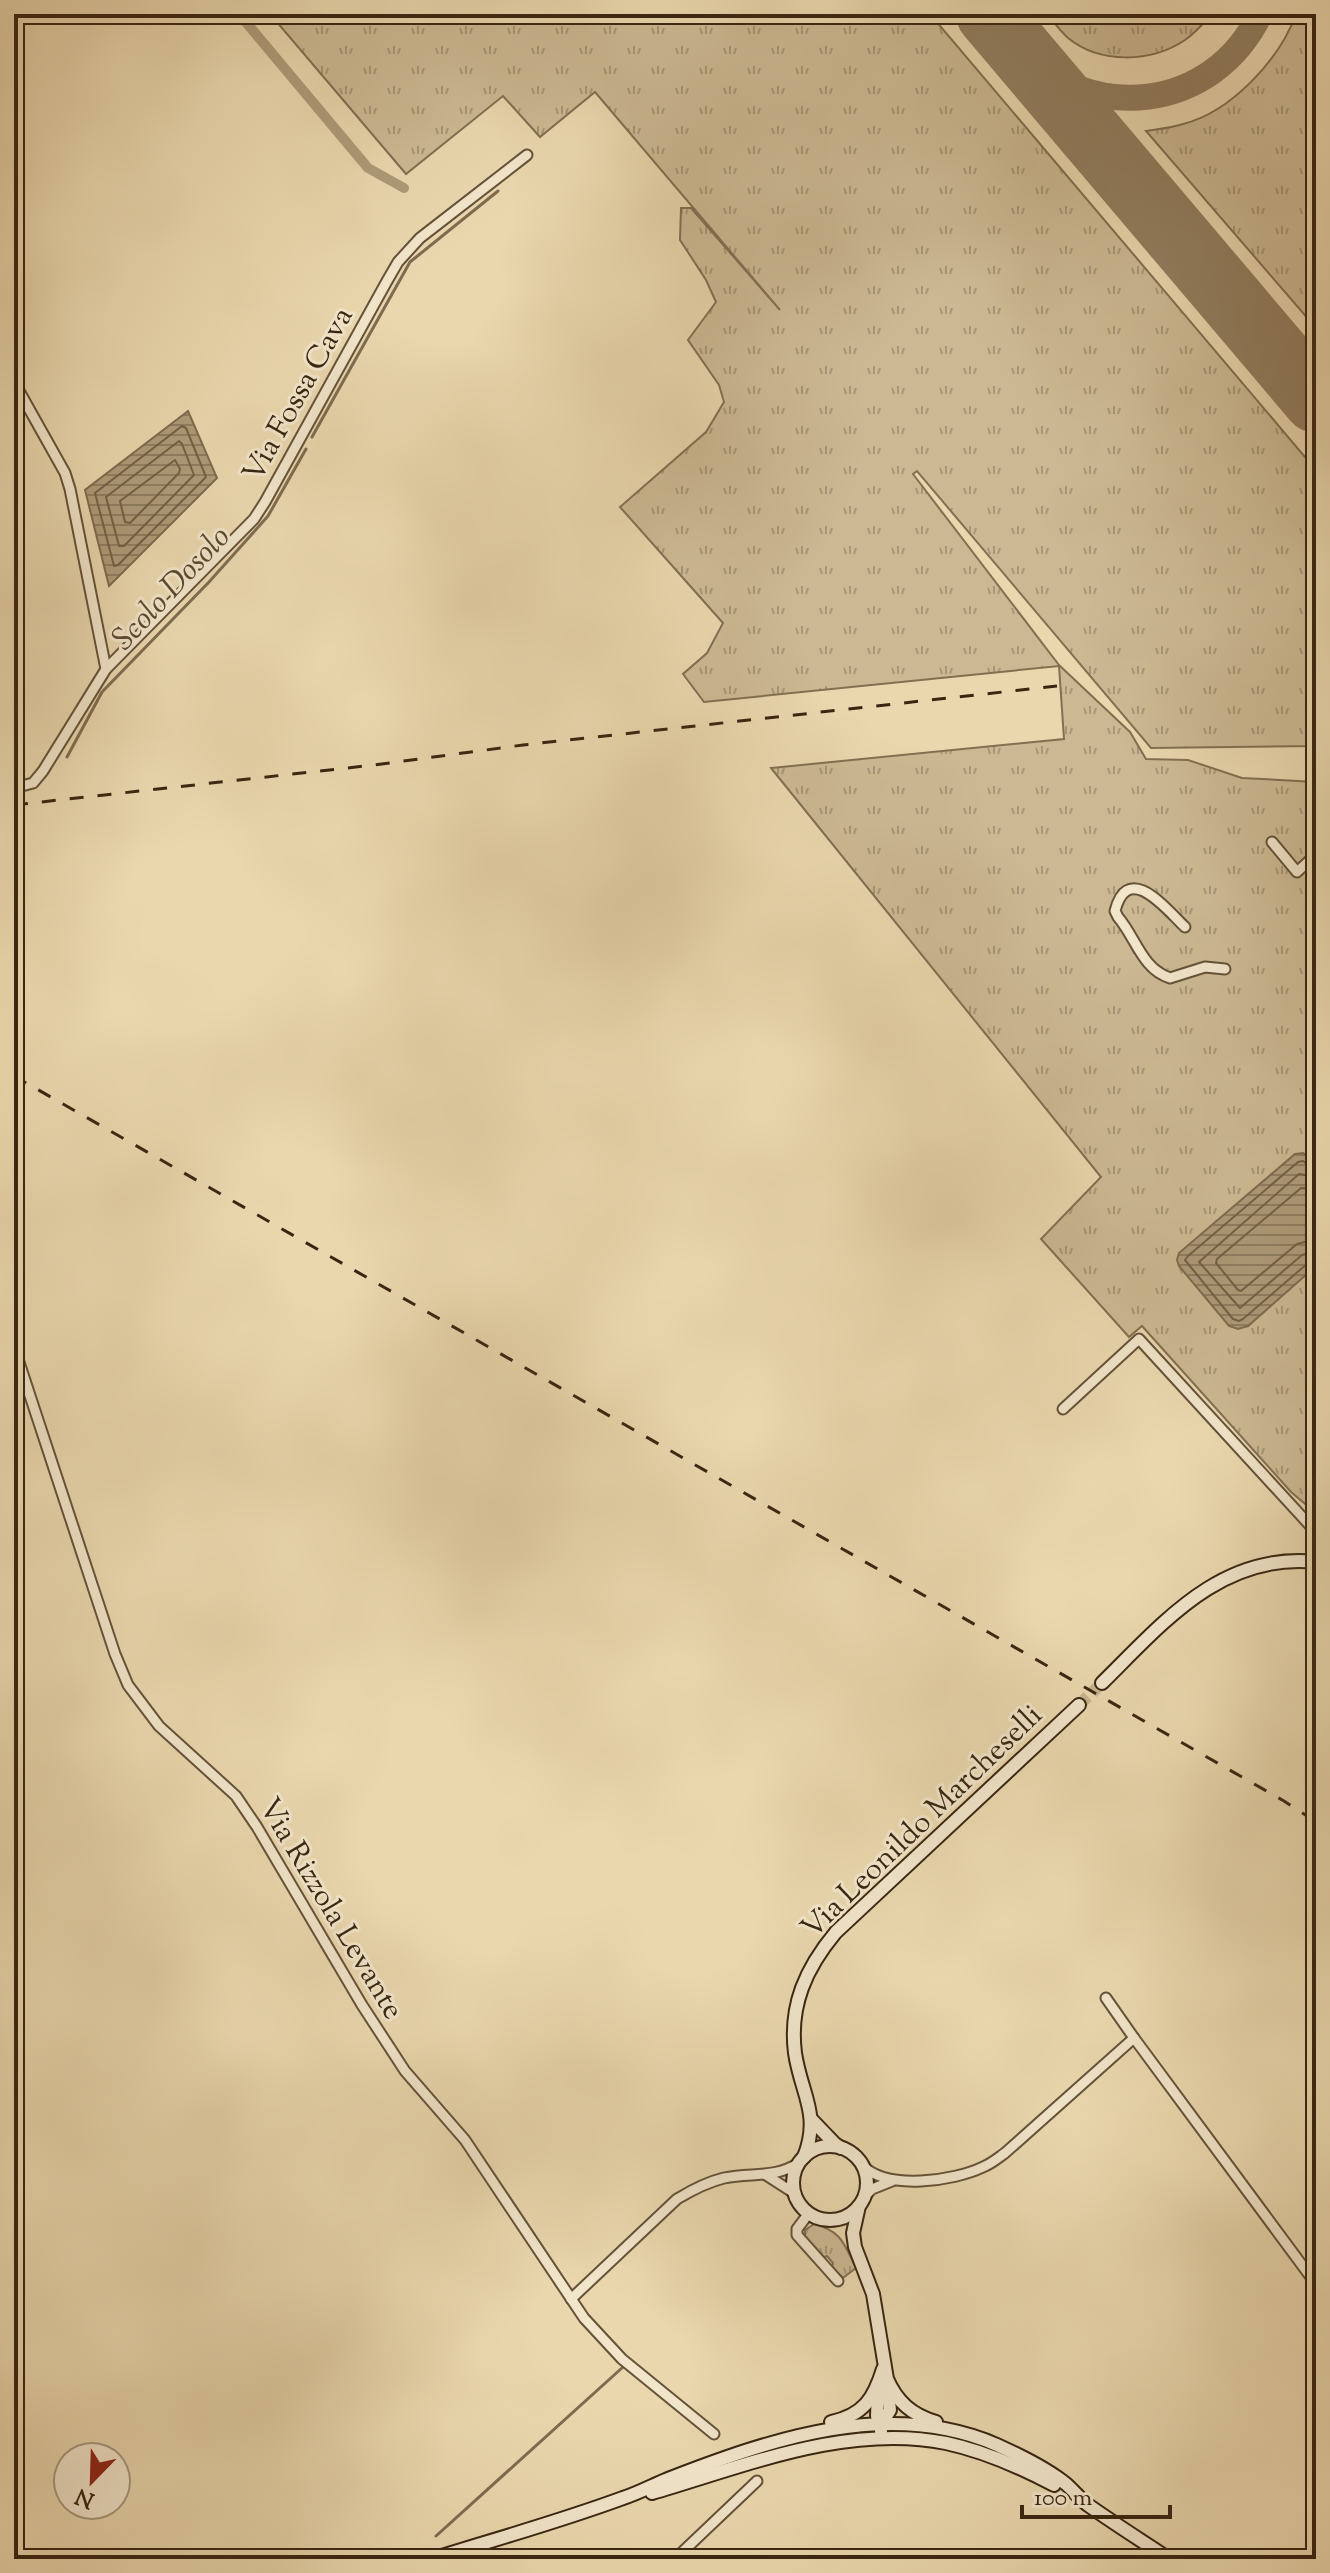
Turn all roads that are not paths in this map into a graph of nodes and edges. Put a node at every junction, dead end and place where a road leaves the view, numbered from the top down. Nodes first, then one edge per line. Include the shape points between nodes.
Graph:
1 (527, 155) dead end
2 (14, 382) edge
3 (106, 669) junction
4 (14, 788) edge
5 (1272, 842) dead end
6 (1310, 860) dead end
7 (1185, 927) dead end
8 (1225, 969) dead end
9 (14, 1347) edge
10 (1063, 1409) dead end
11 (1316, 1532) edge
12 (1316, 1562) edge
13 (1102, 1683) tunnel mouth
14 (1079, 1705) tunnel mouth
15 (1106, 1998) dead end
16 (1134, 2038) junction
17 (812, 2120) junction
18 (845, 2149) junction
19 (801, 2160) junction
20 (862, 2165) junction
21 (766, 2175) junction
22 (892, 2181) junction
23 (794, 2193) junction
24 (862, 2201) junction
25 (809, 2213) junction
26 (823, 2219) junction
27 (855, 2247) junction
28 (838, 2281) dead end
29 (1316, 2284) edge
30 (571, 2299) junction
31 (883, 2378) junction
32 (881, 2424) junction
33 (714, 2434) dead end
34 (881, 2438) junction
35 (764, 2446) junction
36 (1022, 2458) junction
37 (757, 2481) dead end
38 (625, 2498) junction
39 (1080, 2499) junction
40 (432, 2559) edge
41 (675, 2559) edge
42 (1169, 2559) edge

1 - 3 street, Via Fossa Cava via 406,252 254,519
2 - 3 street via 65,473
3 - 4 street, Via Fossa Cava via 43,771 33,783
5 - 6 street via 1297,872
7 - 8 street via 1139,887 1121,895 1117,903 1118,917 1156,972 1170,978 1205,967
9 - 30 street, Via Rizzola Levante via 128,1685 159,1726 236,1796 405,2071 465,2140
10 - 11 street via 1139,1339
12 - 13 street via 1261,1566 1216,1582 1170,1617
14 - 17 street, Via Leonildo Marcheselli via 817,1955 798,2001 794,2027 795,2054
15 - 16 street
16 - 22 street via 984,2167 944,2178
16 - 29 street
17 - 18 street
17 - 19 street, Via Leonildo Marcheselli
18 - 19 street via 818,2148
18 - 20 street
19 - 21 street
19 - 23 street via 793,2178
20 - 22 street
20 - 24 street via 867,2178
21 - 23 street
21 - 30 street via 725,2177 677,2199
22 - 24 street via 872,2189
23 - 25 street
24 - 26 street via 840,2219
24 - 27 street via 853,2223
25 - 26 street
25 - 28 street via 797,2235
26 - 27 street
27 - 31 street via 873,2294
30 - 33 street, Via Rizzola Levante via 615,2352
31 - 32 street via 877,2416
31 - 35 street via 858,2412 778,2436
31 - 36 street via 913,2413 1003,2442
32 - 34 street
32 - 35 street via 821,2430
32 - 36 street via 963,2434
34 - 38 street via 824,2443
34 - 39 street via 946,2443 989,2456
35 - 38 street
36 - 39 street
37 - 41 street
38 - 40 street
39 - 42 street

